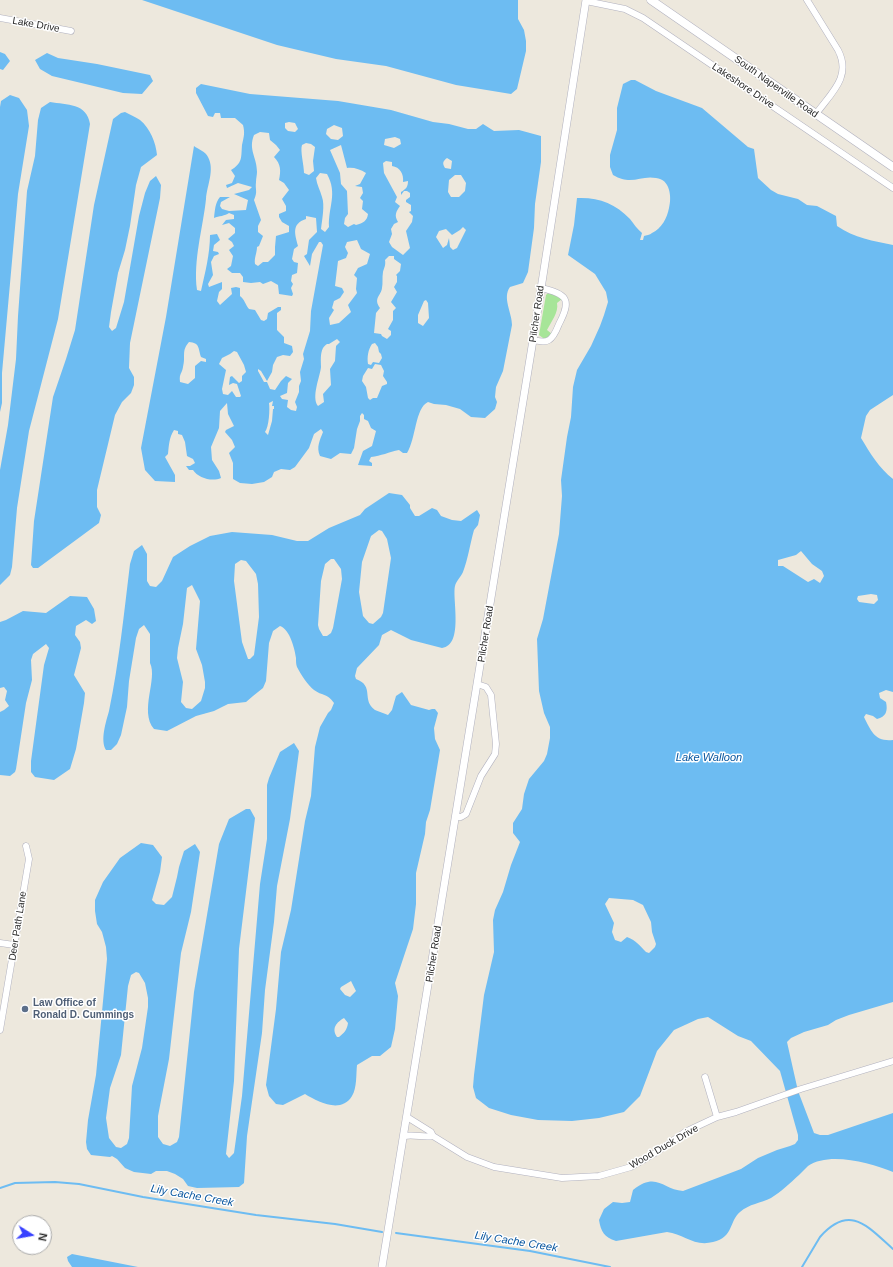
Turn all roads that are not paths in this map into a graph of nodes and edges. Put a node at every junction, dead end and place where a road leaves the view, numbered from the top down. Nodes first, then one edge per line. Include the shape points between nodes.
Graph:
1 (651, 0) edge
2 (807, 0) edge
3 (586, 1) edge
4 (662, 3) edge
5 (0, 18) edge
6 (71, 31) dead end
7 (816, 114) junction
8 (893, 167) edge
9 (893, 188) edge
10 (541, 288) junction
11 (533, 340) junction
12 (478, 684) junction
13 (456, 817) junction
14 (26, 846) dead end
15 (0, 943) edge
16 (14, 945) junction
17 (0, 1030) edge
18 (893, 1061) edge
19 (705, 1076) dead end
20 (407, 1117) junction
21 (717, 1117) junction
22 (404, 1136) junction
23 (433, 1136) junction
24 (382, 1267) edge

1 - 4 main road, South Naperville Road
2 - 7 street via 838,50 843,66 841,79
3 - 9 street, Lakeshore Drive via 625,9 643,18
3 - 10 street, Pilcher Road
4 - 7 main road, South Naperville Road
5 - 6 street, Lake Drive
7 - 8 main road, South Naperville Road
10 - 11 street, Pilcher Road
10 - 11 street via 562,294 566,310 550,340
11 - 12 street, Pilcher Road
12 - 13 street, Pilcher Road
12 - 13 street via 486,687 491,695 495,754 480,780 466,814
13 - 20 street, Pilcher Road
14 - 16 street, Deer Path Lane via 29,859
15 - 16 street
16 - 17 street, Deer Path Lane
18 - 21 street, Wood Duck Drive
19 - 21 street
20 - 22 street, Pilcher Road
20 - 23 street, Wood Duck Drive via 431,1132
21 - 23 street, Wood Duck Drive via 685,1132 631,1167 599,1176 562,1178 494,1167 467,1156
22 - 23 street, Wood Duck Drive
22 - 24 street, Pilcher Road

